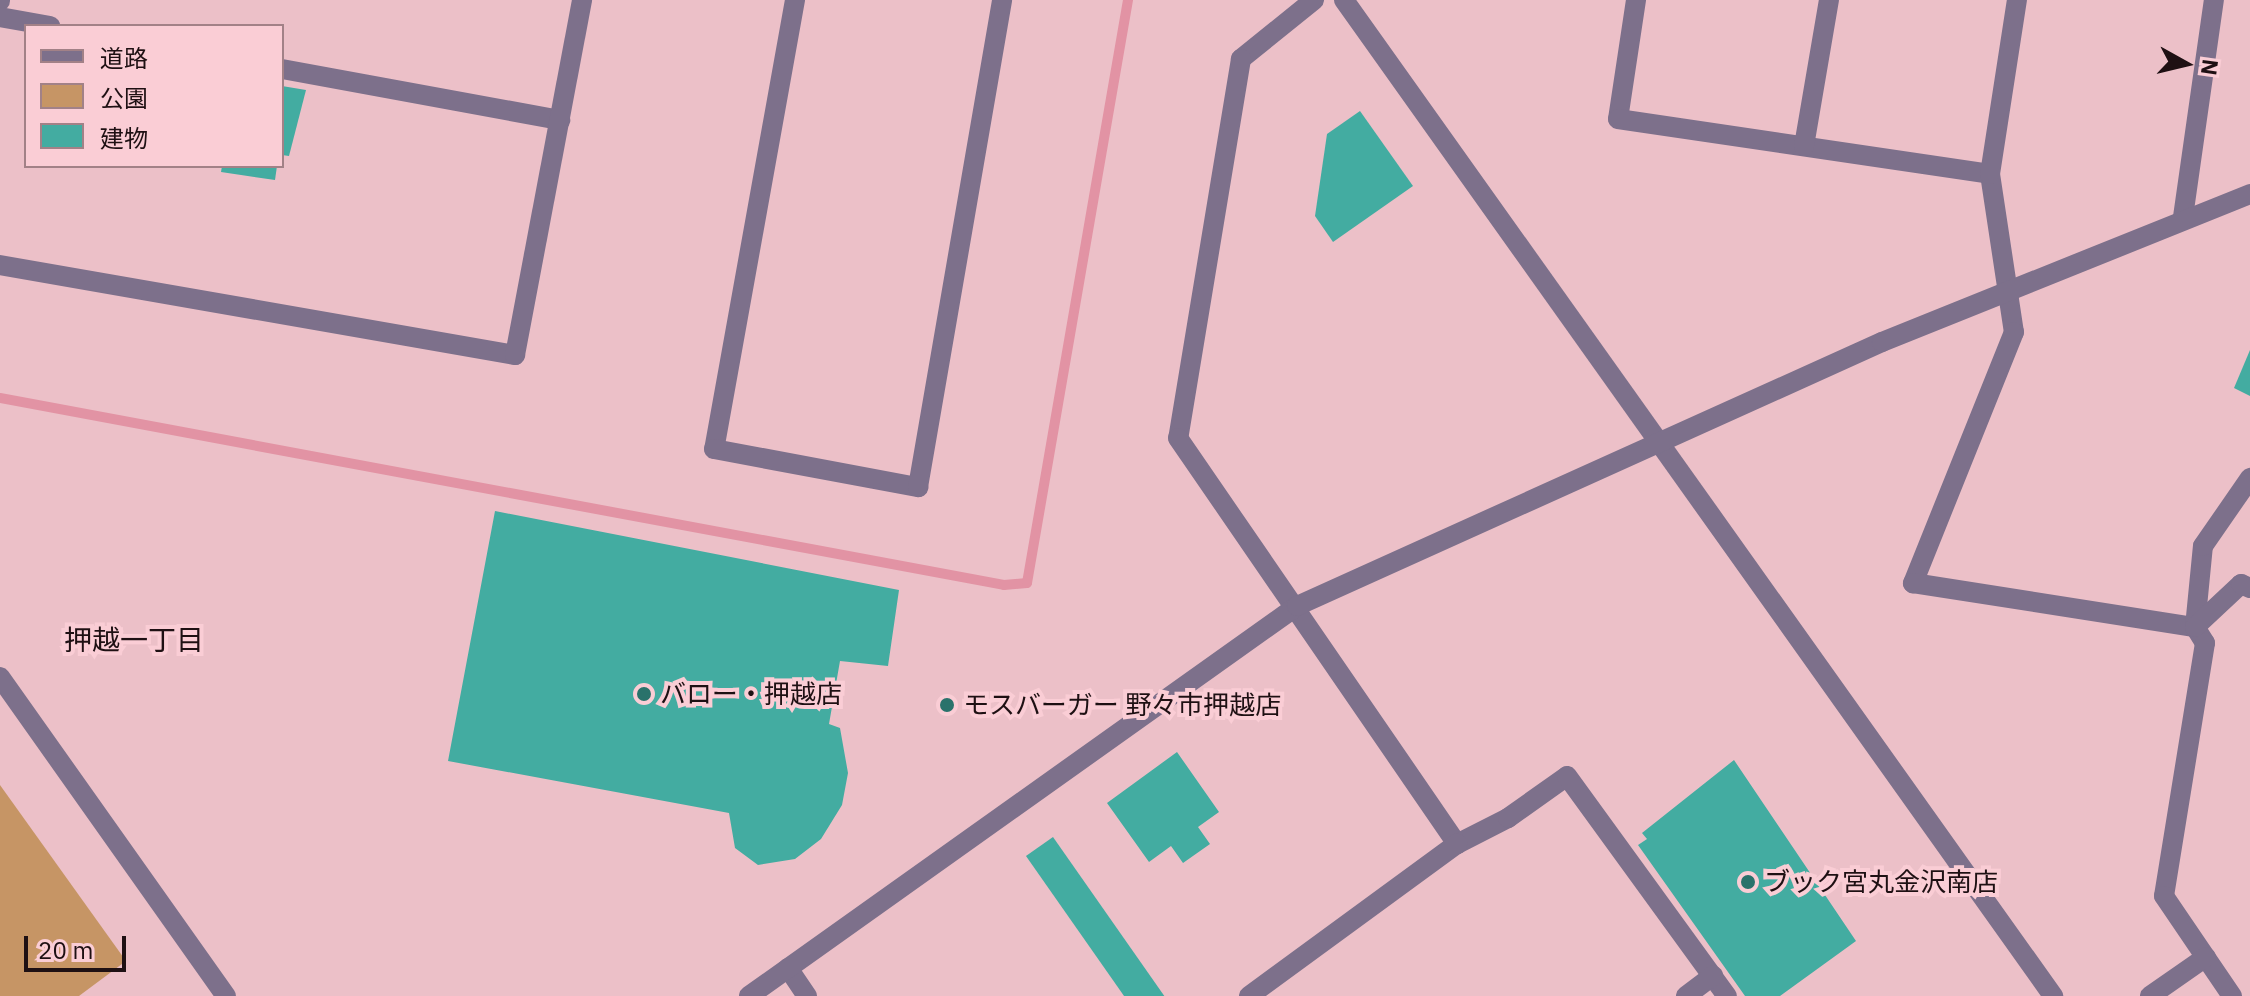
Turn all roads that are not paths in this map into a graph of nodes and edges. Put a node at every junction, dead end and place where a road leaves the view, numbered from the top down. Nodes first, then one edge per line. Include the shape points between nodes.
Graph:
1 (582, 0) edge
2 (795, 0) edge
3 (1002, 0) edge
4 (1314, 0) edge
5 (1344, 0) edge
6 (1636, 0) edge
7 (1829, 0) edge
8 (2017, 0) edge
9 (2214, 0) edge
10 (0, 17) edge
11 (39, 24) edge
12 (284, 69) edge
13 (560, 120) junction
14 (1804, 146) junction
15 (1990, 174) junction
16 (2250, 194) edge
17 (2183, 217) junction
18 (0, 265) edge
19 (2007, 290) junction
20 (1662, 441) junction
21 (2250, 478) edge
22 (2250, 588) edge
23 (1297, 606) junction
24 (2195, 627) junction
25 (0, 677) edge
26 (1457, 844) junction
27 (2206, 957) junction
28 (788, 968) junction
29 (1713, 976) junction
30 (226, 996) edge
31 (749, 996) edge
32 (807, 996) edge
33 (1249, 996) edge
34 (1686, 996) edge
35 (1727, 996) edge
36 (2053, 996) edge
37 (2150, 996) edge
38 (2232, 996) edge

1 - 13 street
2 - 3 street via 714,449 918,487
4 - 23 street via 1241,59 1178,438
5 - 20 street
6 - 14 street via 1618,119
7 - 14 street
8 - 15 street
9 - 17 street
10 - 11 street
12 - 13 street
13 - 18 street via 515,355
14 - 15 street
15 - 19 street
16 - 17 street
17 - 19 street
19 - 20 street
19 - 24 street via 2014,332 1913,583
20 - 23 street
20 - 36 street
21 - 24 street via 2203,546
22 - 24 street via 2241,584
23 - 26 street
23 - 28 street
24 - 27 street via 2205,643 2164,896
25 - 30 street
26 - 29 street via 1508,818 1567,776
26 - 33 street
27 - 37 street
27 - 38 street
28 - 31 street
28 - 32 street
29 - 34 street
29 - 35 street

